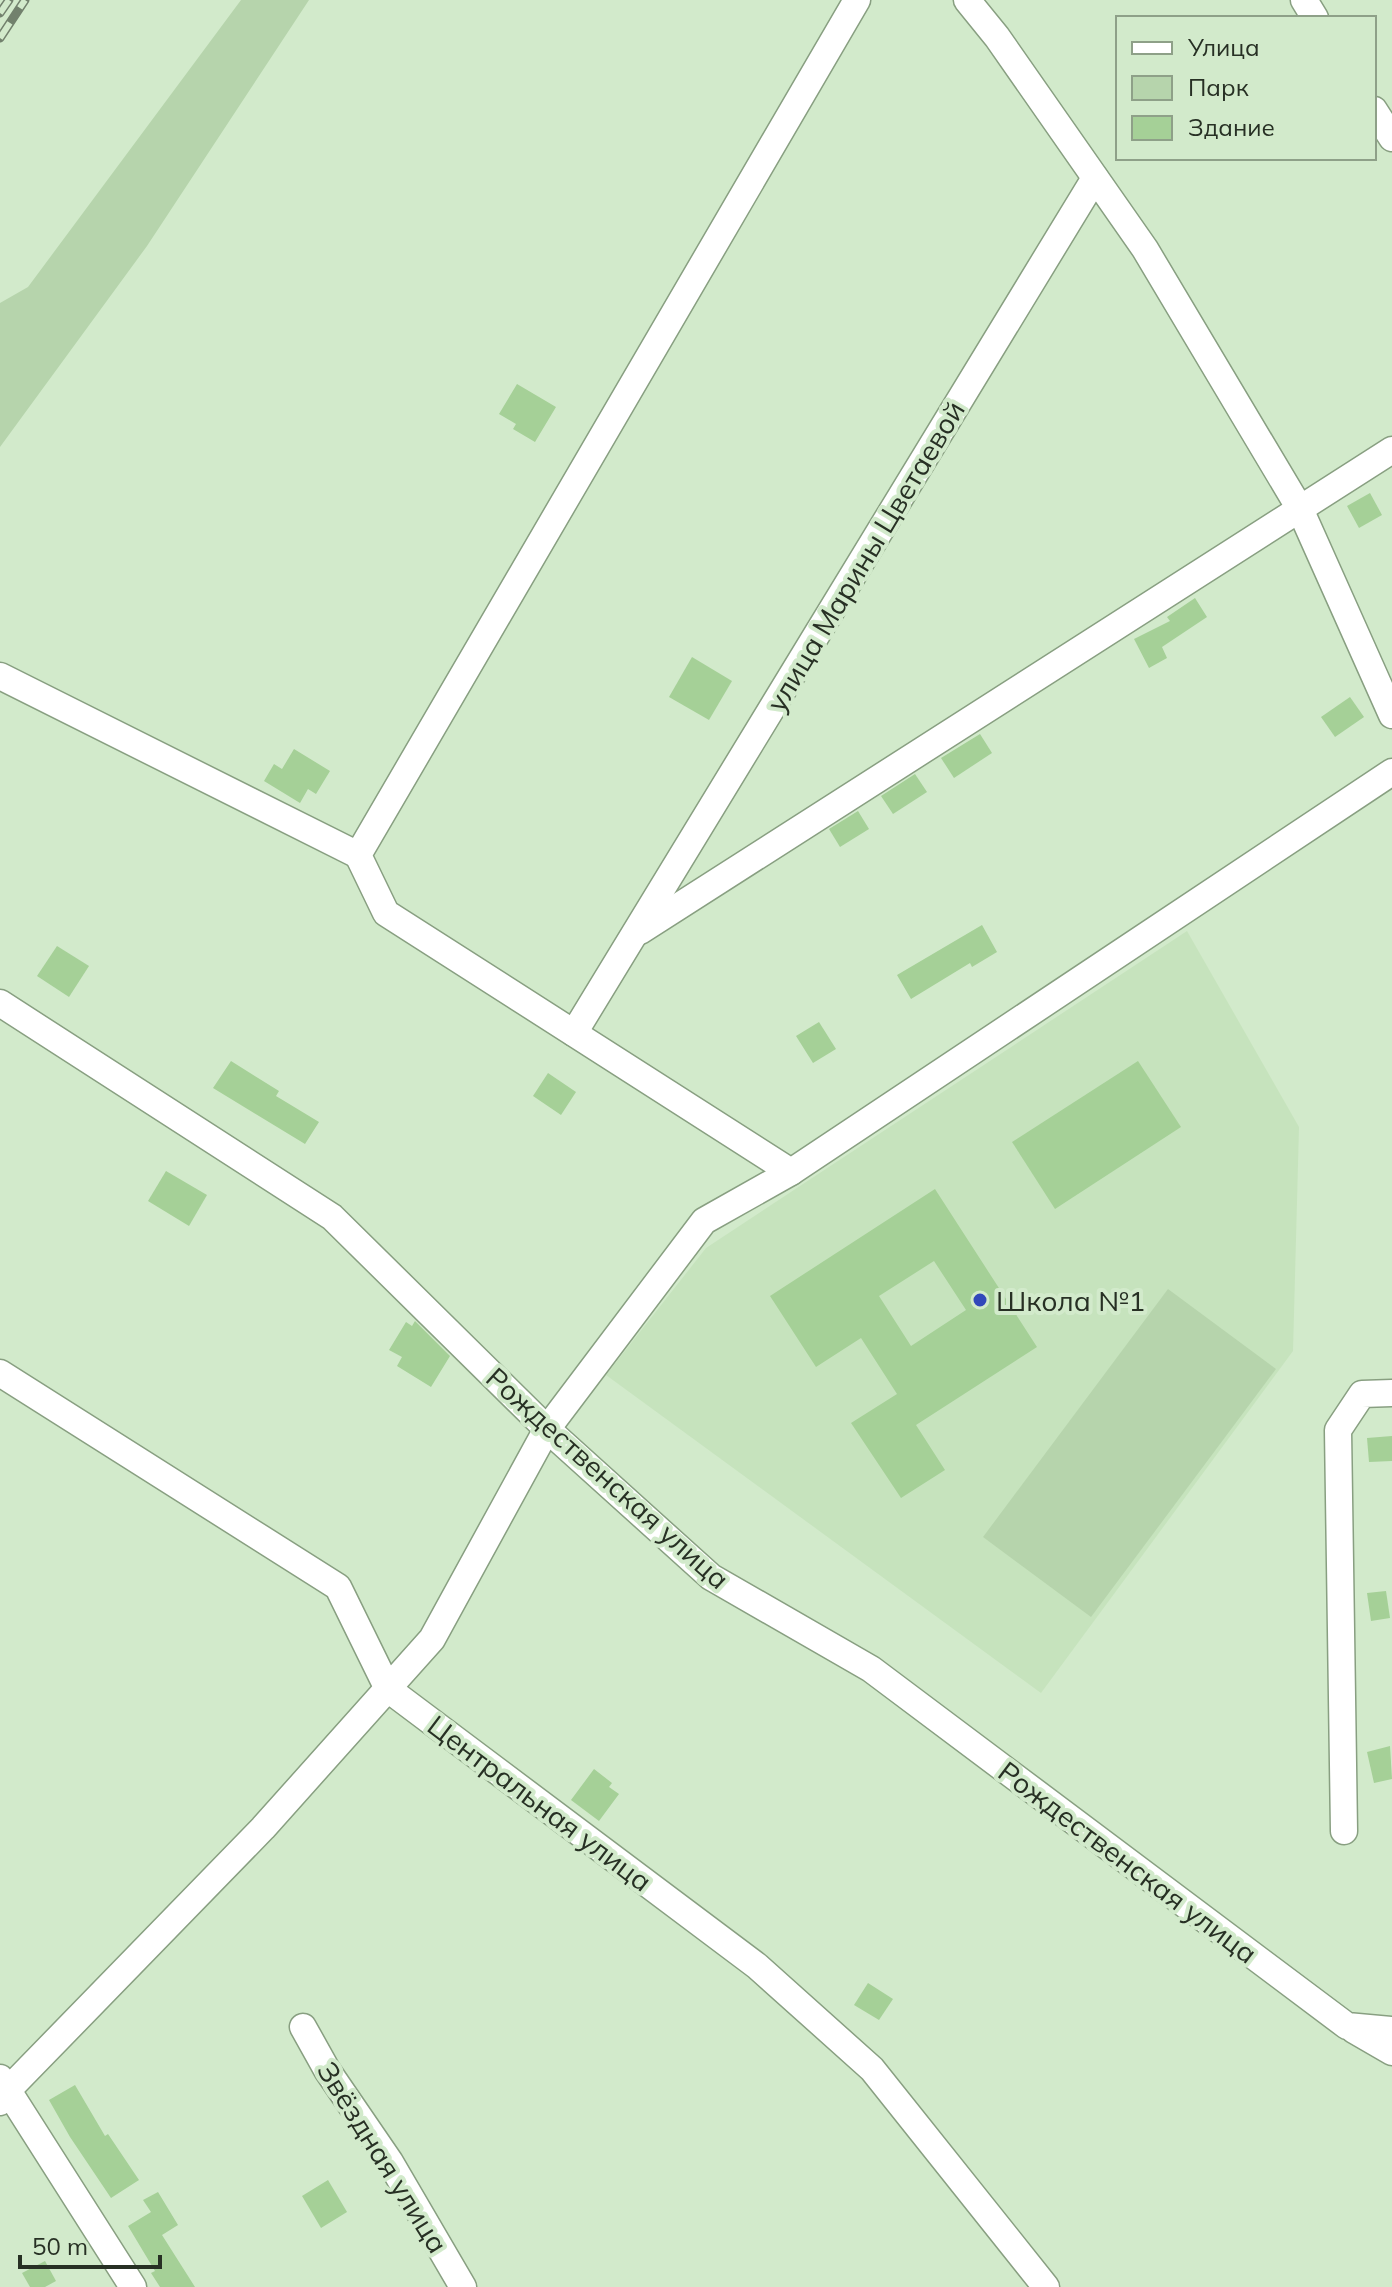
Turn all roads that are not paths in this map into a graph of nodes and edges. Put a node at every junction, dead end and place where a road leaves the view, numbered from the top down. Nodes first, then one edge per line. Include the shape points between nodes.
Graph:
1 (857, 0) edge
2 (967, 0) edge
3 (1376, 113) edge
4 (1392, 138) edge
5 (1095, 178) junction
6 (1392, 450) edge
7 (1300, 509) junction
8 (0, 676) edge
9 (1392, 715) edge
10 (1392, 772) edge
11 (358, 855) junction
12 (634, 934) junction
13 (0, 1003) edge
14 (574, 1033) junction
15 (791, 1172) junction
16 (0, 1373) edge
17 (1392, 1393) edge
18 (547, 1429) junction
19 (388, 1689) junction
20 (1344, 1831) dead end
21 (1347, 2026) junction
22 (303, 2027) dead end
23 (1392, 2030) edge
24 (1392, 2052) edge
25 (3, 2090) edge
26 (133, 2287) edge
27 (463, 2287) edge
28 (1046, 2287) edge

1 - 11 street
2 - 5 street
3 - 4 street
5 - 7 street via 1145,249
5 - 12 street, улица Марины Цветаевой
6 - 7 street, улица Марины Цветаевой
7 - 9 street
7 - 12 street, улица Марины Цветаевой
8 - 11 street
10 - 15 street
11 - 14 street via 386,913
12 - 14 street, улица Марины Цветаевой
13 - 18 street, Рождественская улица via 332,1217
14 - 15 street
15 - 18 street via 704,1221
16 - 19 street, Центральная улица via 338,1587
17 - 20 street via 1362,1394 1338,1430
18 - 19 street via 432,1639
18 - 21 street, Рождественская улица via 711,1577 871,1669
19 - 25 street via 263,1828
19 - 28 street, Центральная улица via 757,1966 872,2069
21 - 23 street
21 - 24 street, Рождественская улица
22 - 27 street, Звёздная улица
25 - 26 street

